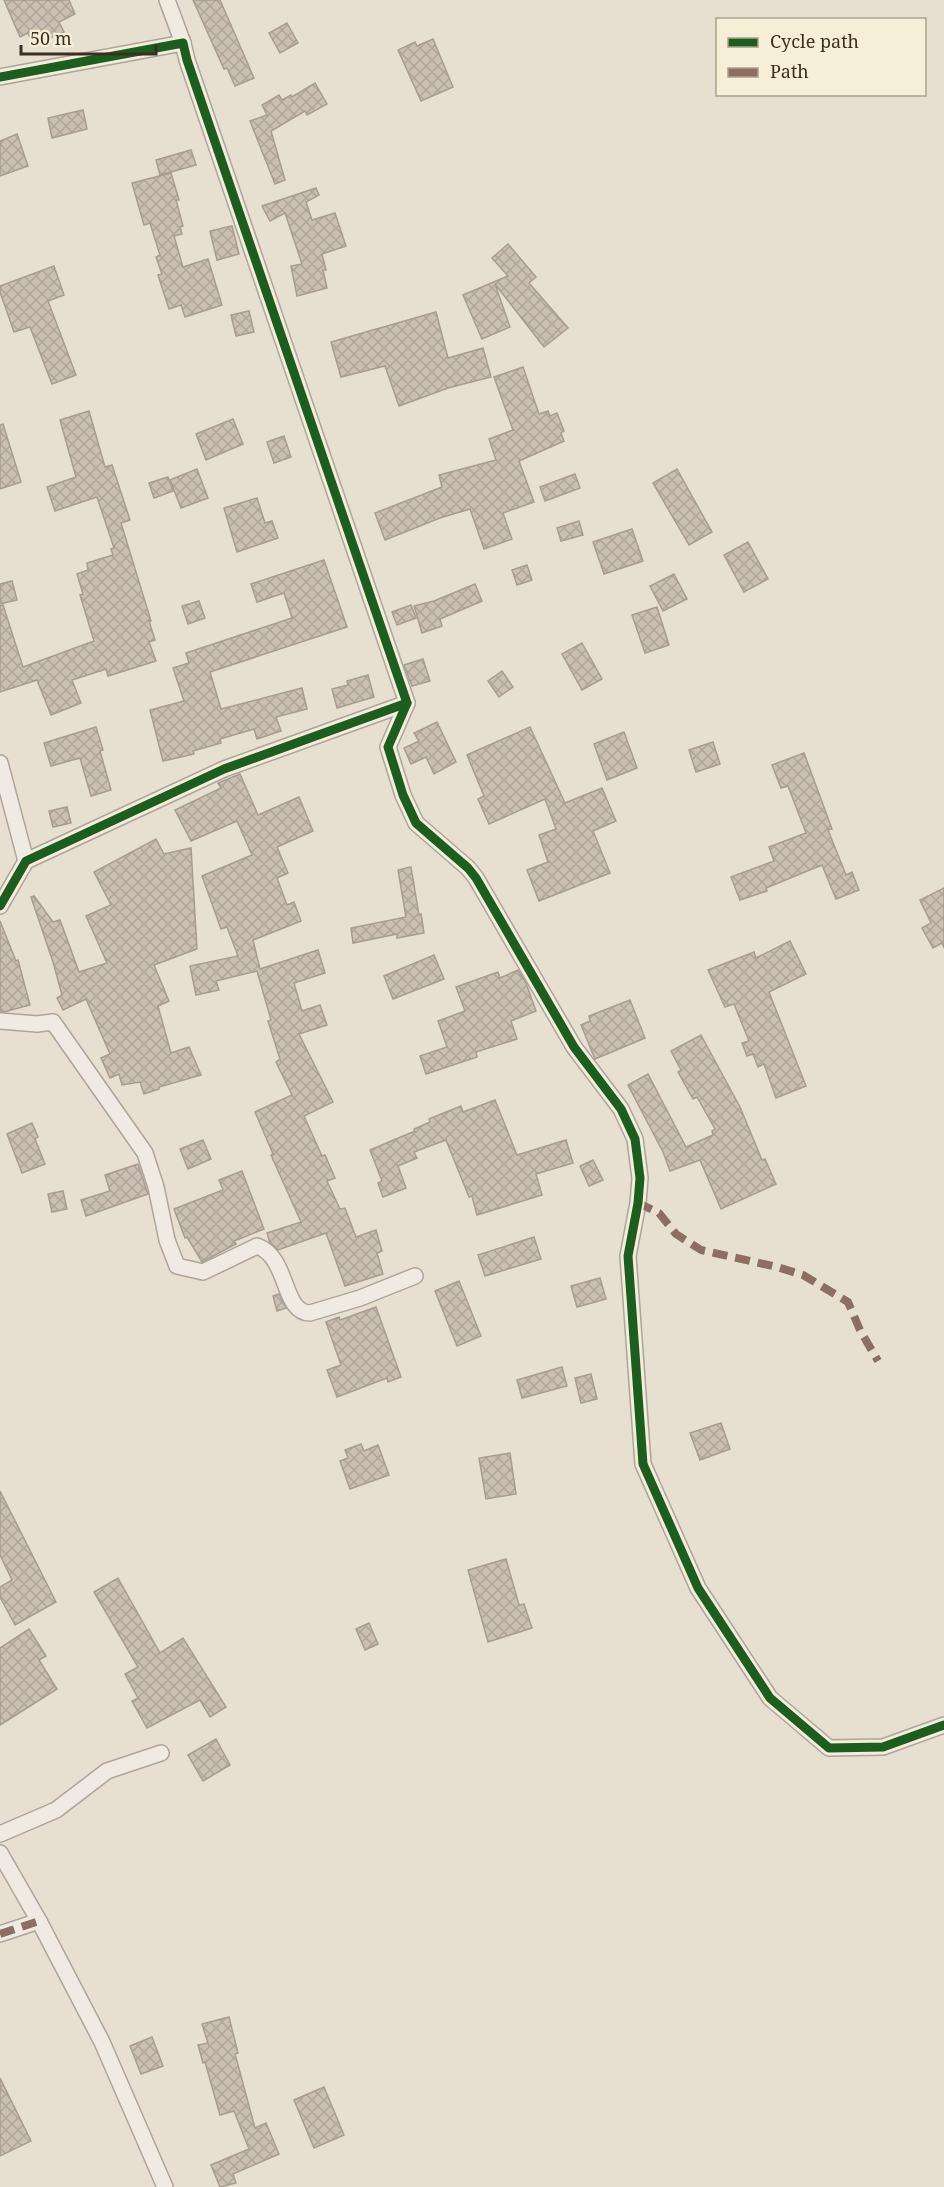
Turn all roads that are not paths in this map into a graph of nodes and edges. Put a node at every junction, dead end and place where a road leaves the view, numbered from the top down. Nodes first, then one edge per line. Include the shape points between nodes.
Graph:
1 (167, 0) edge
2 (183, 43) junction
3 (0, 77) edge
4 (407, 703) junction
5 (0, 763) edge
6 (26, 861) junction
7 (0, 906) edge
8 (0, 1021) edge
9 (415, 1276) dead end
10 (944, 1725) edge
11 (161, 1753) dead end
12 (0, 1834) edge
13 (0, 1853) edge
14 (39, 1921) junction
15 (0, 1934) edge
16 (165, 2187) edge

1 - 2 street
2 - 3 street
2 - 4 street
4 - 6 street via 233,765
4 - 10 street via 388,747 416,823 476,878 574,1047 621,1109 635,1138 638,1203 628,1256 643,1464 698,1588 770,1698 829,1748 883,1747
5 - 6 street
6 - 7 street
8 - 9 street via 53,1022 145,1153 177,1266 203,1272 257,1246 273,1256 295,1307 304,1313 360,1298
11 - 12 street via 107,1771 56,1810
13 - 14 street
14 - 15 street
14 - 16 street via 102,2042

